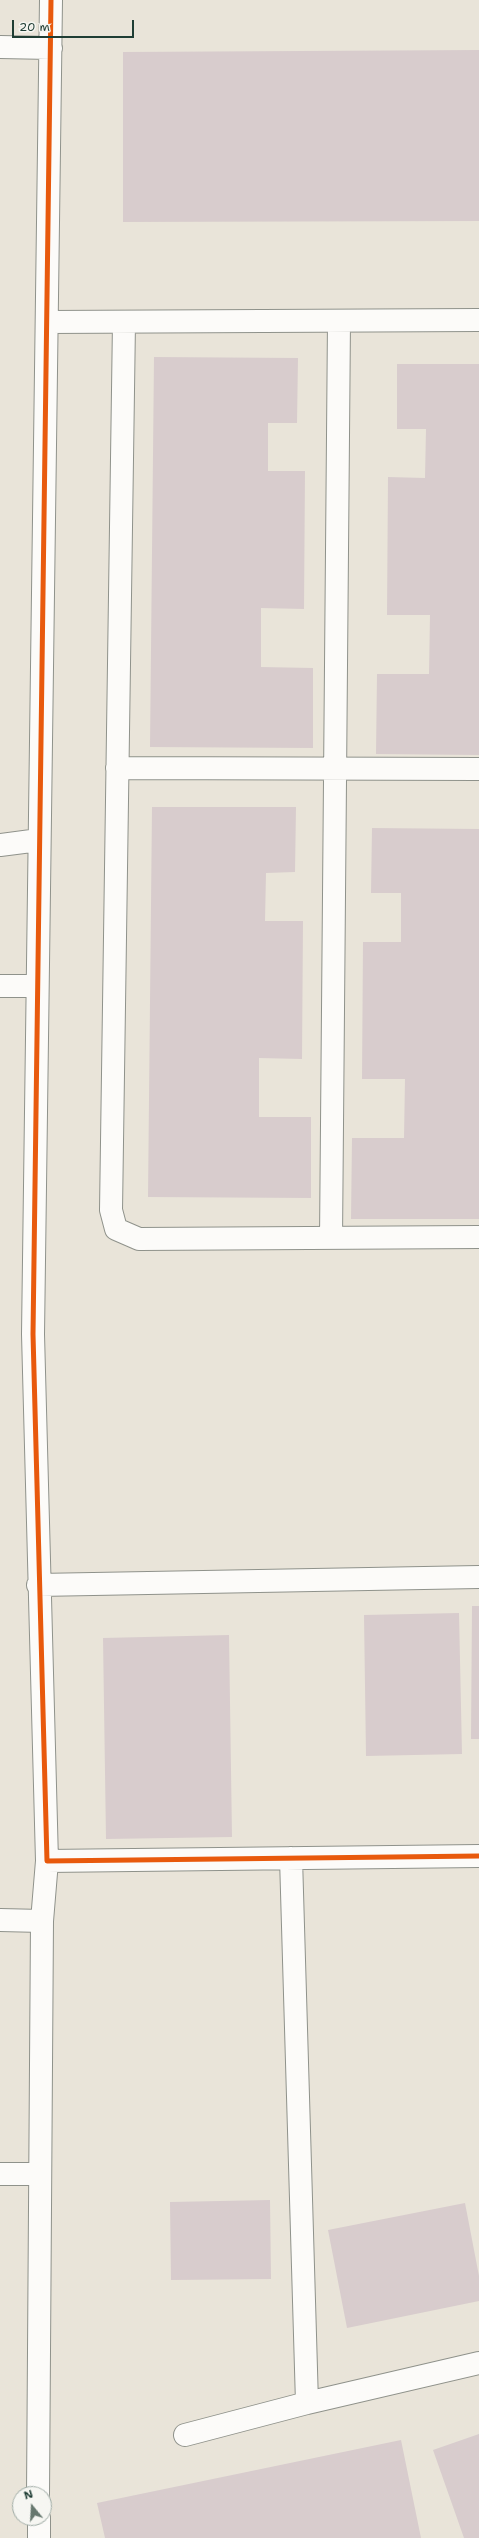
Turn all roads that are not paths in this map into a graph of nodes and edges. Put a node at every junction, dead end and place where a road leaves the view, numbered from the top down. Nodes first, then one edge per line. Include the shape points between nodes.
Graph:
1 (51, 0) edge
2 (0, 47) edge
3 (51, 48) junction
4 (479, 320) edge
5 (339, 321) junction
6 (47, 322) junction
7 (124, 322) junction
8 (117, 768) junction
9 (336, 769) junction
10 (479, 769) edge
11 (39, 840) junction
12 (0, 845) edge
13 (0, 986) edge
14 (37, 986) junction
15 (331, 1238) junction
16 (479, 1238) edge
17 (479, 1577) edge
18 (38, 1585) junction
19 (479, 1856) edge
20 (291, 1858) junction
21 (47, 1861) junction
22 (0, 1920) edge
23 (42, 1921) junction
24 (0, 2174) edge
25 (39, 2174) junction
26 (479, 2363) edge
27 (307, 2403) junction
28 (185, 2435) dead end
29 (38, 2486) edge
30 (39, 2526) edge
31 (39, 2538) edge

1 - 3 street
2 - 3 street
3 - 6 street
4 - 5 street
5 - 7 street
5 - 9 street
6 - 7 street
6 - 11 street
7 - 8 street
8 - 9 street
8 - 15 street via 111,1210 116,1229 139,1240
9 - 10 street
9 - 15 street
11 - 12 street
11 - 14 street
13 - 14 street
14 - 18 street via 33,1334
15 - 16 street
17 - 18 street
18 - 21 street
19 - 20 street
20 - 21 street
20 - 27 street
21 - 23 street
22 - 23 street
23 - 25 street
24 - 25 street
25 - 29 street
26 - 27 street
27 - 28 street
30 - 31 street

